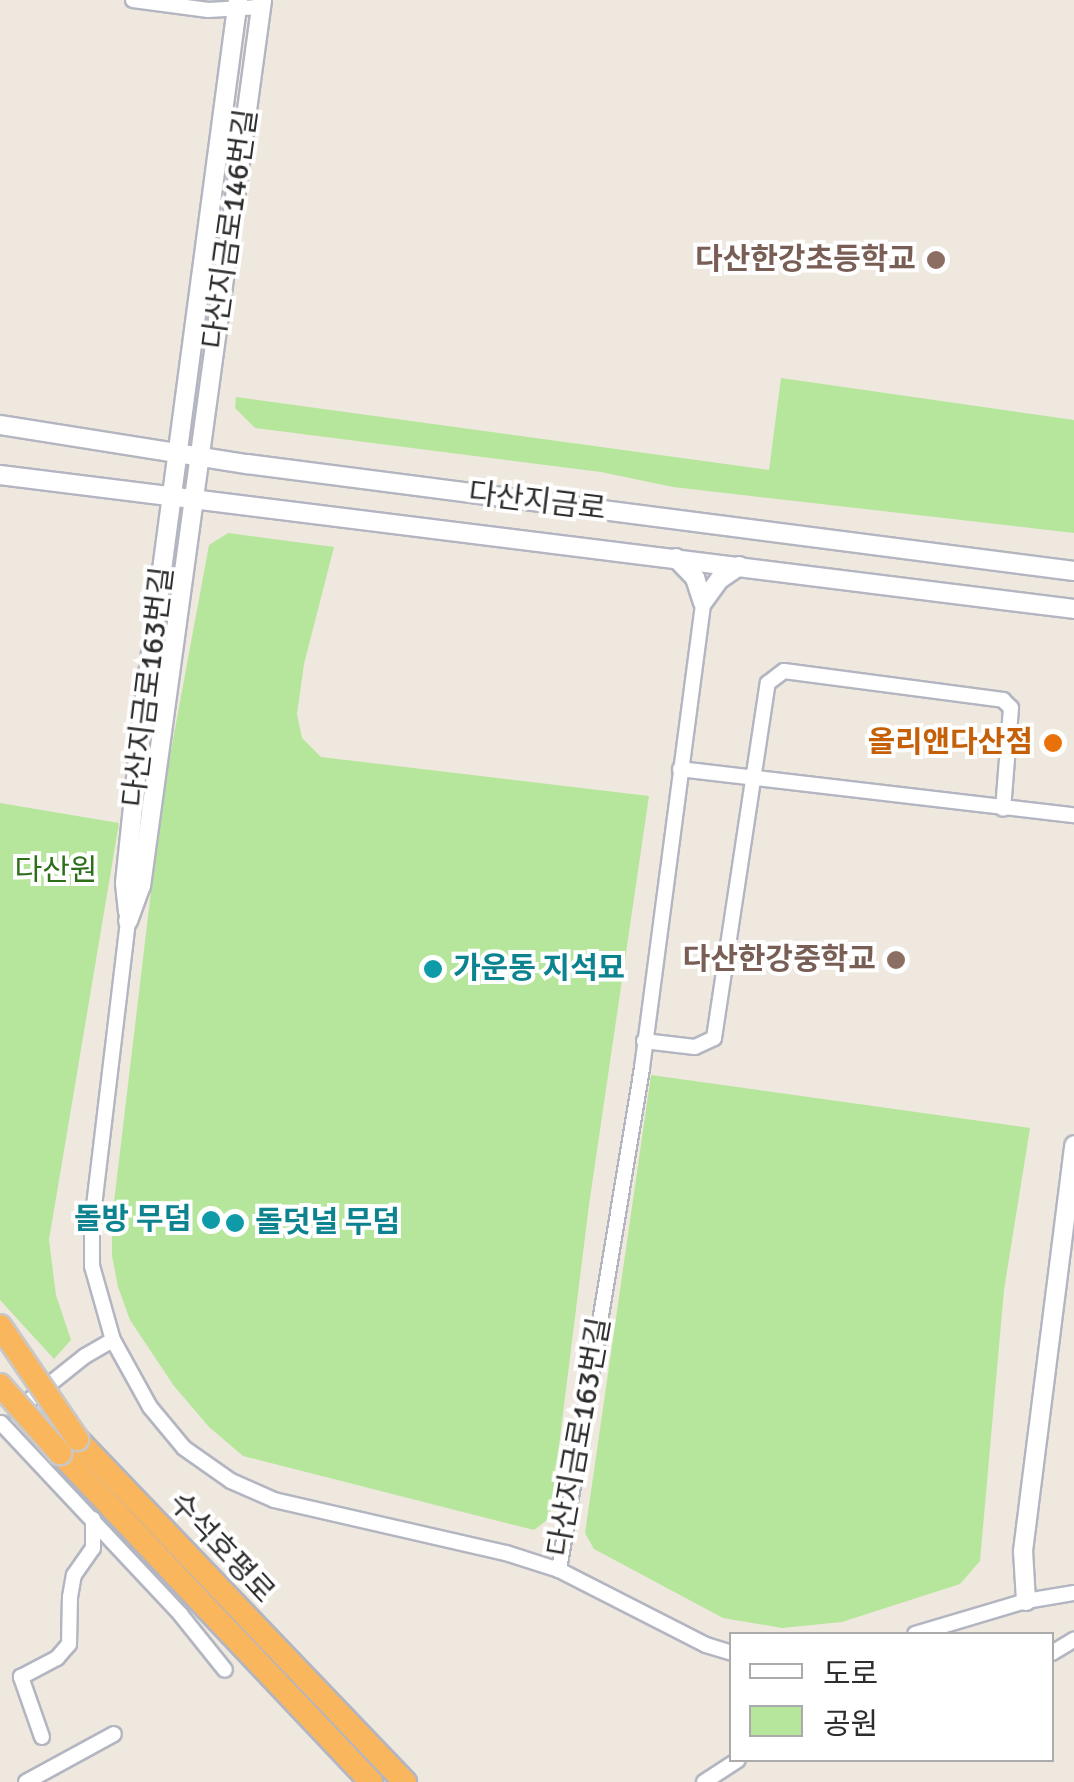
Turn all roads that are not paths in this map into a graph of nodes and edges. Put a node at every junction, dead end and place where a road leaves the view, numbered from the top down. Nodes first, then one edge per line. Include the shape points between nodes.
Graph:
1 (133, 0) edge
2 (232, 2) edge
3 (261, 4) edge
4 (0, 425) edge
5 (179, 454) junction
6 (201, 458) junction
7 (0, 475) edge
8 (173, 498) junction
9 (195, 500) junction
10 (676, 558) junction
11 (738, 566) junction
12 (1074, 572) edge
13 (702, 602) junction
14 (1074, 609) edge
15 (680, 769) junction
16 (752, 778) junction
17 (1003, 808) junction
18 (1074, 815) edge
19 (128, 921) junction
20 (644, 1042) junction
21 (1074, 1145) edge
22 (0, 1326) edge
23 (113, 1340) junction
24 (0, 1350) edge
25 (0, 1384) edge
26 (1, 1424) edge
27 (68, 1446) junction
28 (93, 1519) junction
29 (559, 1570) junction
30 (1074, 1593) edge
31 (1026, 1601) junction
32 (922, 1632) edge
33 (729, 1652) edge
34 (225, 1670) dead end
35 (114, 1734) dead end
36 (42, 1737) dead end
37 (735, 1762) edge
38 (26, 1782) edge
39 (371, 1782) edge
40 (405, 1782) edge
41 (704, 1782) edge

1 - 2 street via 208,10
2 - 3 street
2 - 5 street, 다산지금로146번길
3 - 6 street, 다산지금로146번길
4 - 5 street, 다산지금로
5 - 6 street, 다산지금로
5 - 8 street, 다산지금로163번길
6 - 9 street, 다산지금로163번길
6 - 12 street, 다산지금로
7 - 8 street, 다산지금로
8 - 9 street, 다산지금로
8 - 19 street, 다산지금로163번길 via 142,720 125,883
9 - 10 street, 다산지금로
9 - 19 street, 다산지금로163번길 via 141,886
10 - 11 street, 다산지금로
10 - 13 street via 694,578
11 - 13 street
11 - 14 street, 다산지금로
13 - 15 street, 다산지금로163번길
15 - 16 street
15 - 20 street, 다산지금로163번길
16 - 17 street
16 - 17 street via 768,683 784,671 1003,700 1011,708
16 - 20 street via 714,1038 695,1047
17 - 18 street
19 - 23 street, 다산지금로163번길 via 92,1224 92,1266
20 - 29 street, 다산지금로163번길
21 - 31 street via 1022,1550
22 - 27 highway, bridge
23 - 26 street
23 - 29 street, 다산지금로163번길 via 150,1406 184,1448 231,1481 274,1500
24 - 27 highway, 수석호평로, bridge
25 - 27 highway, 수석호평로, bridge
26 - 28 street
27 - 39 highway, 수석호평로
27 - 40 highway, 수석호평로
28 - 34 street
28 - 36 street via 94,1548 74,1576 70,1596 69,1644 21,1677
29 - 33 street
30 - 31 street
31 - 32 street
35 - 38 street
37 - 41 street

